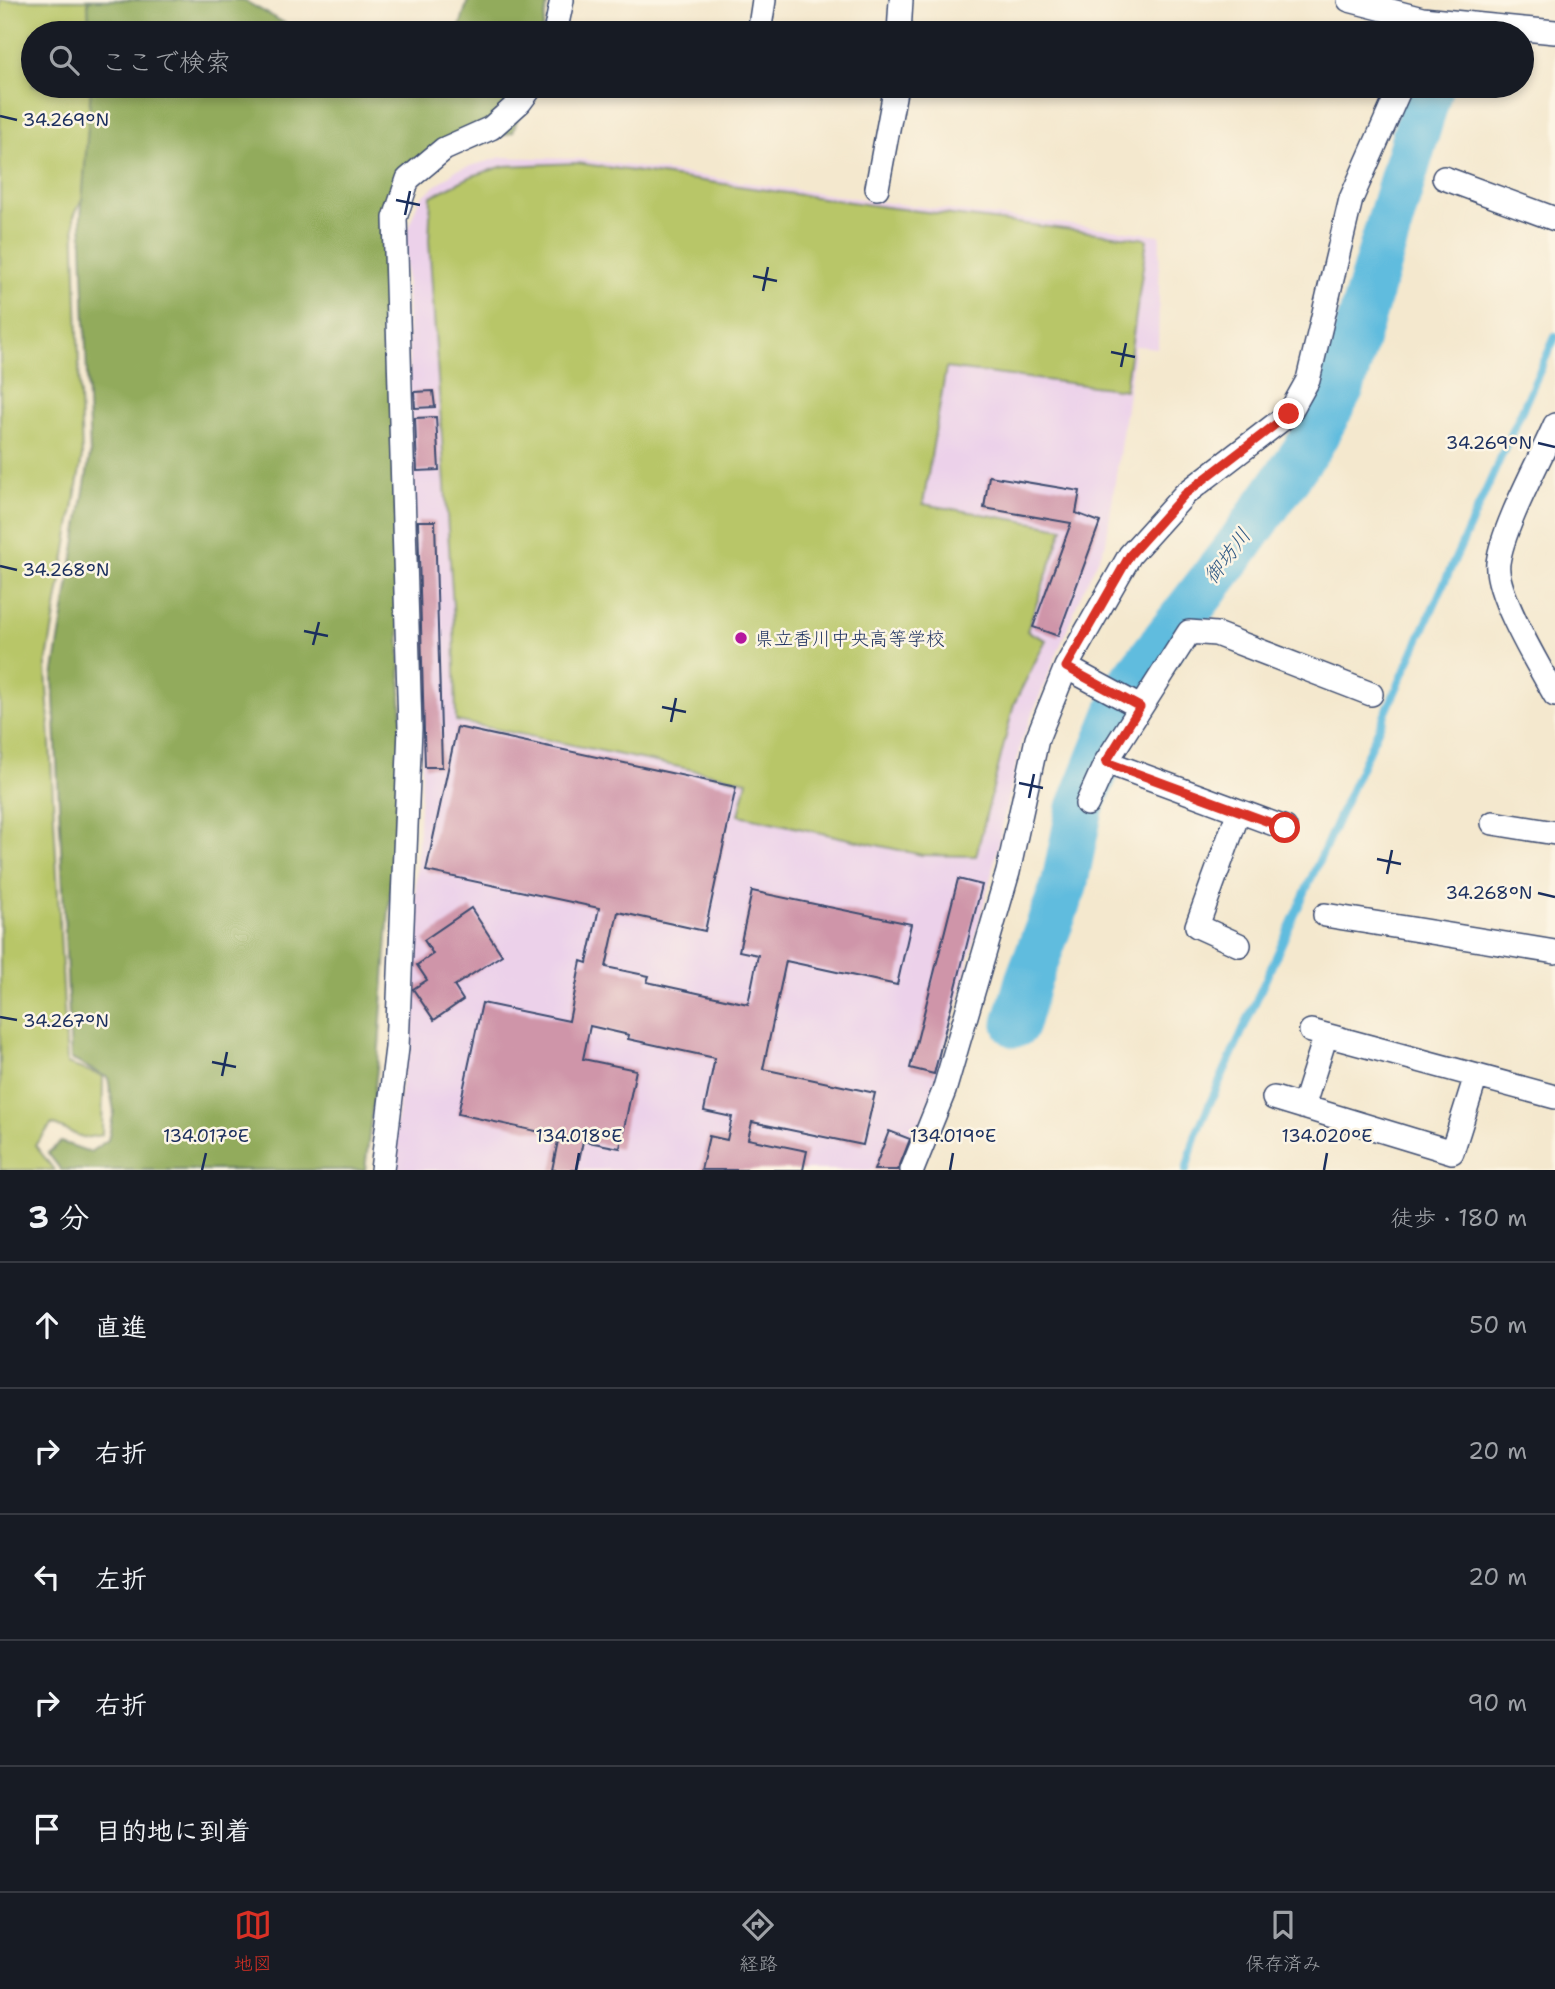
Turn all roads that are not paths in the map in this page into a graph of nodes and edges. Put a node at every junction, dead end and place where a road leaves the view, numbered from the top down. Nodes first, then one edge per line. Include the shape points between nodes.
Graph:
1 (562, 0) edge
2 (764, 0) edge
3 (901, 0) edge
4 (1349, 0) edge
5 (1421, 17) edge
6 (558, 21) edge
7 (761, 21) edge
8 (900, 21) edge
9 (1457, 21) edge
10 (1534, 30) edge
11 (1555, 32) edge
12 (523, 98) edge
13 (894, 98) edge
14 (1396, 98) edge
15 (1444, 178) dead end
16 (877, 188) dead end
17 (1555, 219) edge
18 (1555, 425) edge
19 (1066, 667) junction
20 (1371, 694) dead end
21 (1555, 695) edge
22 (1140, 707) junction
23 (1106, 762) junction
24 (1087, 804) dead end
25 (1238, 811) junction
26 (1493, 822) dead end
27 (1285, 828) dead end
28 (1555, 833) edge
29 (1325, 915) dead end
30 (1239, 945) dead end
31 (1555, 952) edge
32 (1476, 1076) junction
33 (1555, 1097) edge
34 (1274, 1098) dead end
35 (1303, 1107) junction
36 (382, 1170) edge
37 (912, 1170) edge

1 - 6 street
2 - 7 street
3 - 8 street
4 - 5 street
5 - 9 street
10 - 11 street
12 - 36 street via 491,128 444,149 408,179 394,218 410,728 397,1048
13 - 16 street
14 - 19 street via 1351,199 1308,380 1289,414 1185,494 1130,555
15 - 17 street
18 - 21 street via 1497,565 1512,617
19 - 22 street
19 - 37 street via 1037,738 1008,872 944,1091
20 - 22 street via 1216,634 1189,632
22 - 23 street
23 - 24 street
23 - 25 street
25 - 27 street
25 - 30 street via 1197,926
26 - 28 street
29 - 31 street
32 - 33 street
32 - 35 street via 1452,1152
32 - 35 street via 1318,1033
34 - 35 street

